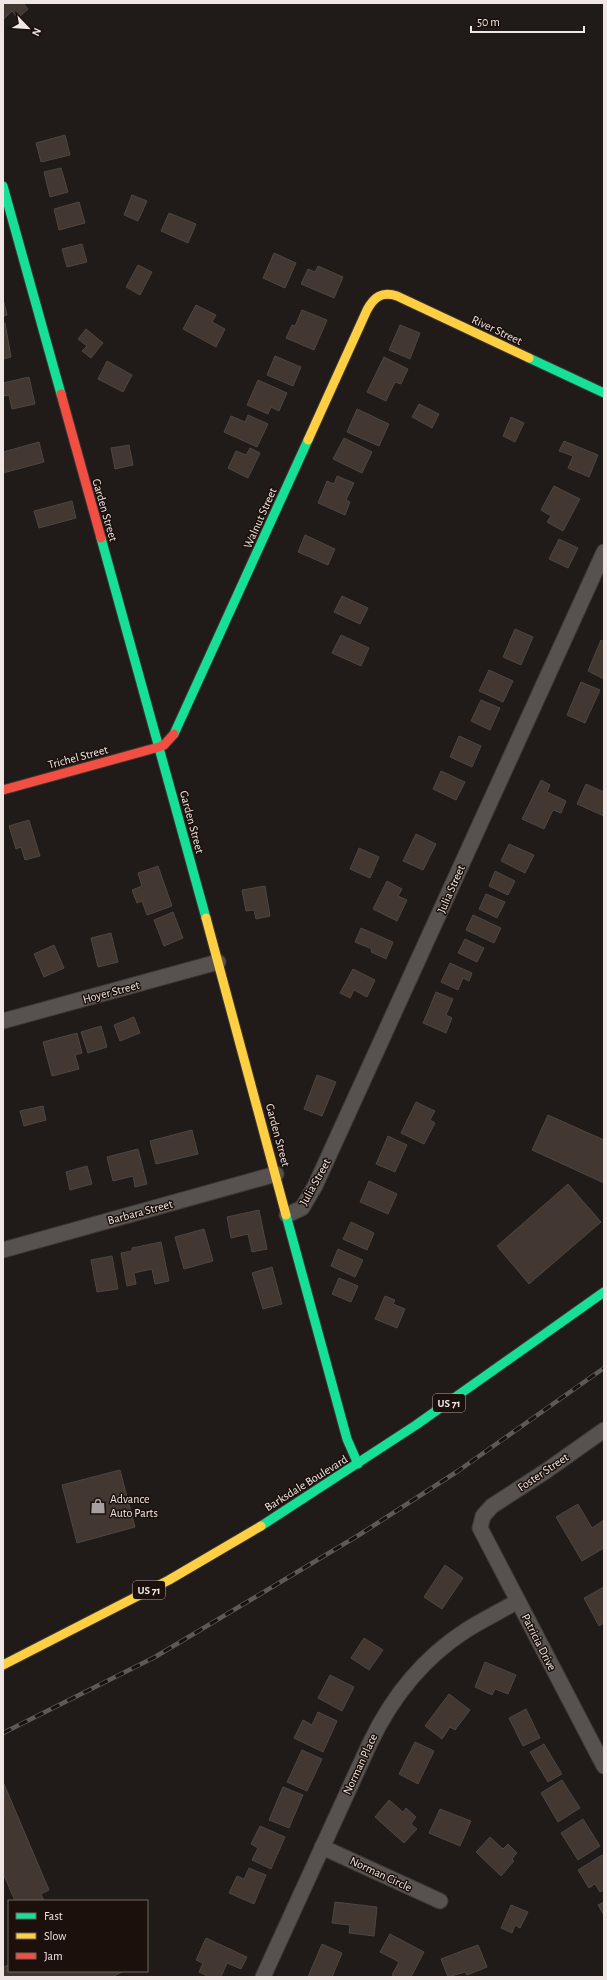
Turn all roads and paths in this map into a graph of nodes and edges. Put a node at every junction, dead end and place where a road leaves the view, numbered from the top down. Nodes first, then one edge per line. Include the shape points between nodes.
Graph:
1 (3, 186) edge
2 (379, 295) joint
3 (604, 394) edge
4 (604, 552) edge
5 (159, 747) junction
6 (3, 790) edge
7 (218, 962) junction
8 (3, 1021) edge
9 (276, 1174) junction
10 (287, 1215) junction
11 (3, 1250) edge
12 (604, 1292) edge
13 (604, 1430) edge
14 (358, 1464) junction
15 (483, 1516) joint
16 (518, 1601) junction
17 (3, 1665) edge
18 (604, 1766) edge
19 (322, 1847) junction
20 (440, 1901) dead end
21 (263, 1977) edge

1 - 5 street, Garden Street
2 - 3 street, River Street via 384,293 397,296
2 - 5 street, Walnut Street via 367,310 179,726 168,741
4 - 10 street, Julia Street via 315,1186 302,1208
5 - 6 street, Trichel Street
5 - 7 street, Garden Street
7 - 8 street, Hoyer Street
7 - 9 street, Garden Street
9 - 10 street, Garden Street
9 - 11 street, Barbara Street
10 - 14 street, Garden Street via 347,1439
12 - 14 street, Barksdale Boulevard / US 71 via 459,1397
13 - 15 street, Foster Street via 496,1503
14 - 17 street, Barksdale Boulevard / US 71 via 221,1550 104,1615
15 - 16 street, Patricia Drive via 480,1522 482,1534
16 - 18 street, Patricia Drive
16 - 19 street, Norman Place via 466,1631 434,1655 410,1679 379,1724
19 - 20 street, Norman Circle
19 - 21 street, Norman Place

